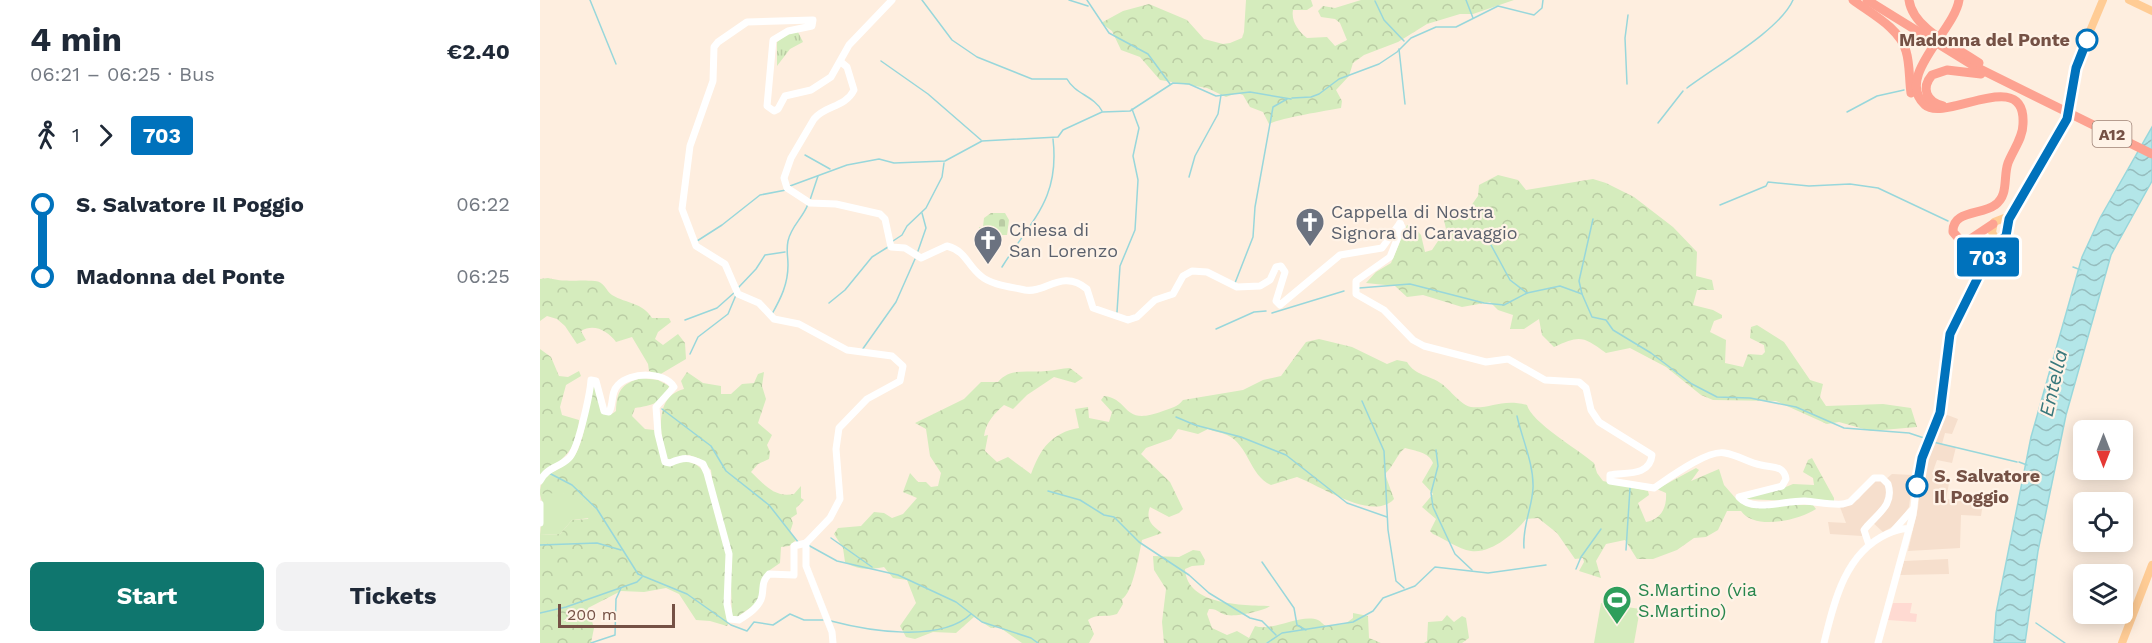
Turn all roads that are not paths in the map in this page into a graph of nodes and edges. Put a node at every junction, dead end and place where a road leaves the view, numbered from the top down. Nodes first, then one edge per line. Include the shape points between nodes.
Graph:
1 (892, 0) edge
2 (1853, 0) edge
3 (1867, 0) edge
4 (1877, 0) edge
5 (1909, 0) edge
6 (1959, 0) edge
7 (2127, 0) edge
8 (2104, 2) edge
9 (2152, 10) edge
10 (841, 62) junction
11 (1979, 63) junction
12 (2006, 83) junction
13 (1968, 102) junction
14 (1949, 107) junction
15 (2152, 149) edge
16 (2152, 154) edge
17 (2000, 223) junction
18 (1978, 235) junction
19 (1996, 236) junction
20 (540, 481) edge
21 (540, 504) edge
22 (540, 523) edge
23 (1908, 525) junction
24 (806, 543) junction
25 (1869, 544) junction
26 (2152, 565) edge
27 (833, 643) edge
28 (1824, 643) edge
29 (1878, 643) edge
30 (2122, 643) edge

1 - 10 street via 849,45
2 - 13 highway via 1903,42 1910,92 1922,109 1942,115 1953,113
3 - 12 highway, A12
4 - 11 highway, A12
5 - 11 highway via 1919,21
6 - 14 highway via 1916,77 1920,99 1930,108
7 - 9 main road
8 - 17 main road via 2077,62 2067,119 2018,204
10 - 24 street via 824,83 785,96 774,111 767,106 773,40 788,31 812,26 812,19 747,22 714,46 713,81 690,146 682,209 696,246 725,264 738,294 759,303 774,319 799,324 847,350 892,356 900,361 904,371 900,381 867,399 839,428 836,449 840,499 830,518
10 - 25 street via 847,67 854,90 845,102 814,119 790,158 784,178 788,188 810,203 836,204 880,214 885,219 891,247 921,258 947,246 968,258 982,278 1000,284 1031,290 1056,281 1084,286 1093,308 1128,320 1155,300 1173,294 1183,276 1192,271 1207,272 1237,287 1263,286 1279,266 1285,272 1276,301 1280,305 1340,255 1382,248 1401,223 1390,257 1356,281 1356,294 1373,302 1424,346 1486,362 1508,359 1545,380 1583,385 1599,422 1652,457 1639,472 1610,475 1610,481 1654,488 1708,456 1723,452 1784,472 1782,486 1739,497 1742,501 1843,504 1874,478 1882,478 1888,484 1888,497 1878,518 1864,531
11 - 15 highway, A12
12 - 14 highway via 1971,71 1938,71 1927,81 1926,95 1932,102
12 - 16 highway, A12
13 - 14 highway
13 - 18 highway via 2003,96 2023,112 2024,126 2008,164 2001,198 1991,207 1961,217 1953,225 1960,240
17 - 18 highway
17 - 19 main road
17 - 19 main road via 2006,236
18 - 19 highway
19 - 23 street via 1950,334 1940,413 1918,472
20 - 24 street via 547,470 571,457 579,441 591,380 596,381 604,411 609,412 617,386 627,378 650,375 674,384 656,407 665,462 690,458 703,464 707,474 729,554 730,618 738,620 756,607 762,597 763,581 769,574 794,574 794,547
21 - 22 street
23 - 25 street
23 - 29 street
24 - 27 street via 806,566
25 - 28 street via 1846,577
26 - 30 main road

